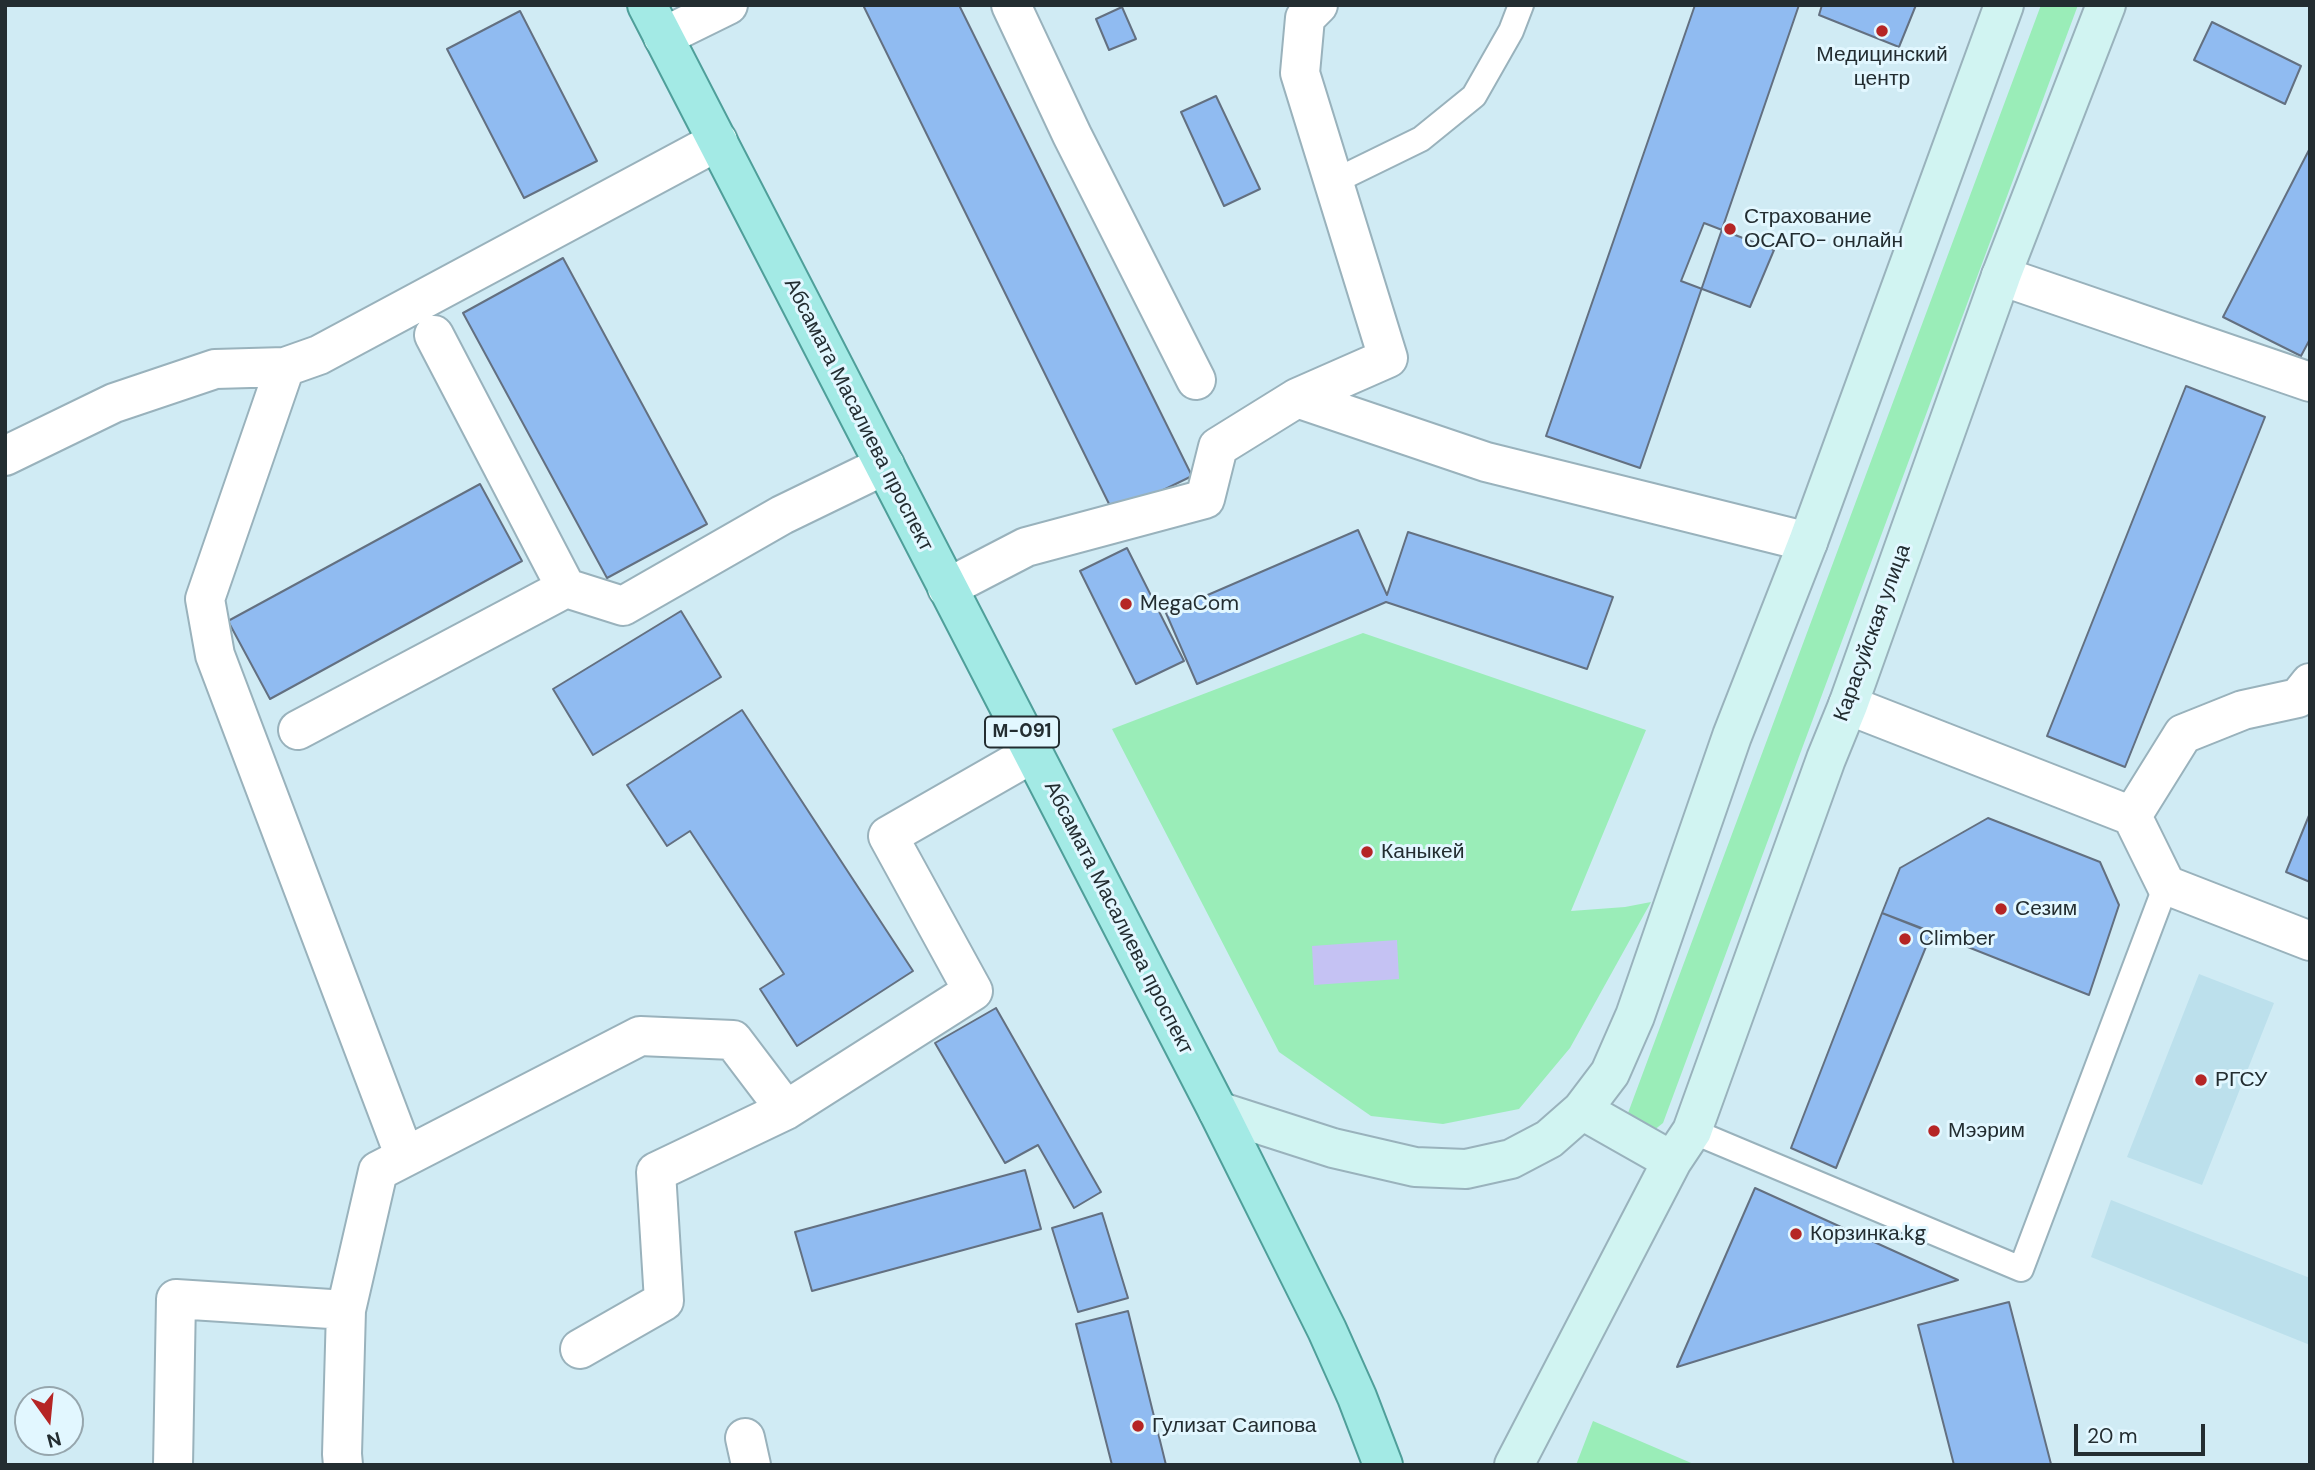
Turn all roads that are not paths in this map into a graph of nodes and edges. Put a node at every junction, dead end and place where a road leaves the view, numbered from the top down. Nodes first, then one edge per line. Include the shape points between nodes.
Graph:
1 (728, 5) edge
2 (1011, 5) edge
3 (1318, 5) edge
4 (1521, 5) edge
5 (2004, 5) edge
6 (2106, 5) edge
7 (655, 21) edge
8 (718, 141) junction
9 (1333, 182) junction
10 (2001, 276) junction
11 (434, 335) dead end
12 (285, 367) junction
13 (1196, 380) dead end
14 (2310, 382) edge
15 (1297, 398) junction
16 (5, 456) edge
17 (885, 465) junction
18 (1808, 542) junction
19 (566, 588) junction
20 (947, 588) junction
21 (2306, 694) edge
22 (1848, 705) junction
23 (298, 730) dead end
24 (1033, 753) junction
25 (2132, 816) junction
26 (2166, 885) junction
27 (2310, 941) edge
28 (786, 1110) junction
29 (1582, 1110) junction
30 (1217, 1111) junction
31 (1682, 1146) junction
32 (405, 1157) junction
33 (346, 1310) junction
34 (580, 1349) dead end
35 (173, 1465) edge
36 (343, 1465) edge
37 (1383, 1465) edge
38 (1514, 1465) edge

1 - 7 street
2 - 13 street
3 - 9 street via 1305,18 1300,73
4 - 9 lane via 1474,96 1421,139
5 - 18 main road
6 - 10 main road, Карасуйская улица
7 - 8 main road, Абсамата Масалиева проспект / М-091
8 - 12 street via 320,355
8 - 17 main road, Абсамата Масалиева проспект / М-091
9 - 15 street via 1388,358
10 - 14 street
10 - 22 main road, Карасуйская улица
11 - 19 street
12 - 16 street via 215,369 114,403
12 - 32 street via 205,600 215,655
15 - 18 street via 1486,462
15 - 20 street via 1218,447 1205,499 1026,547
17 - 19 street via 782,515 623,606
17 - 20 main road, Абсамата Масалиева проспект / М-091
18 - 29 main road via 1732,736 1635,1016 1610,1073
19 - 23 street
20 - 24 main road, Абсамата Масалиева проспект / М-091
21 - 25 street via 2244,710 2183,734
22 - 25 street
22 - 31 main road, Карасуйская улица
24 - 28 street via 888,836 973,991
24 - 30 main road, Абсамата Масалиева проспект / М-091
25 - 26 street
26 - 27 street
26 - 31 lane via 2021,1269
28 - 32 street via 733,1040 640,1036
28 - 34 street via 656,1172 664,1301
29 - 30 main road via 1549,1139 1511,1159 1466,1169 1415,1167 1333,1148
29 - 31 main road
30 - 37 main road, Абсамата Масалиева проспект / М-091 via 1327,1329
31 - 38 main road, Карасуйская улица
32 - 33 street via 378,1171
33 - 35 street via 176,1299
33 - 36 street

